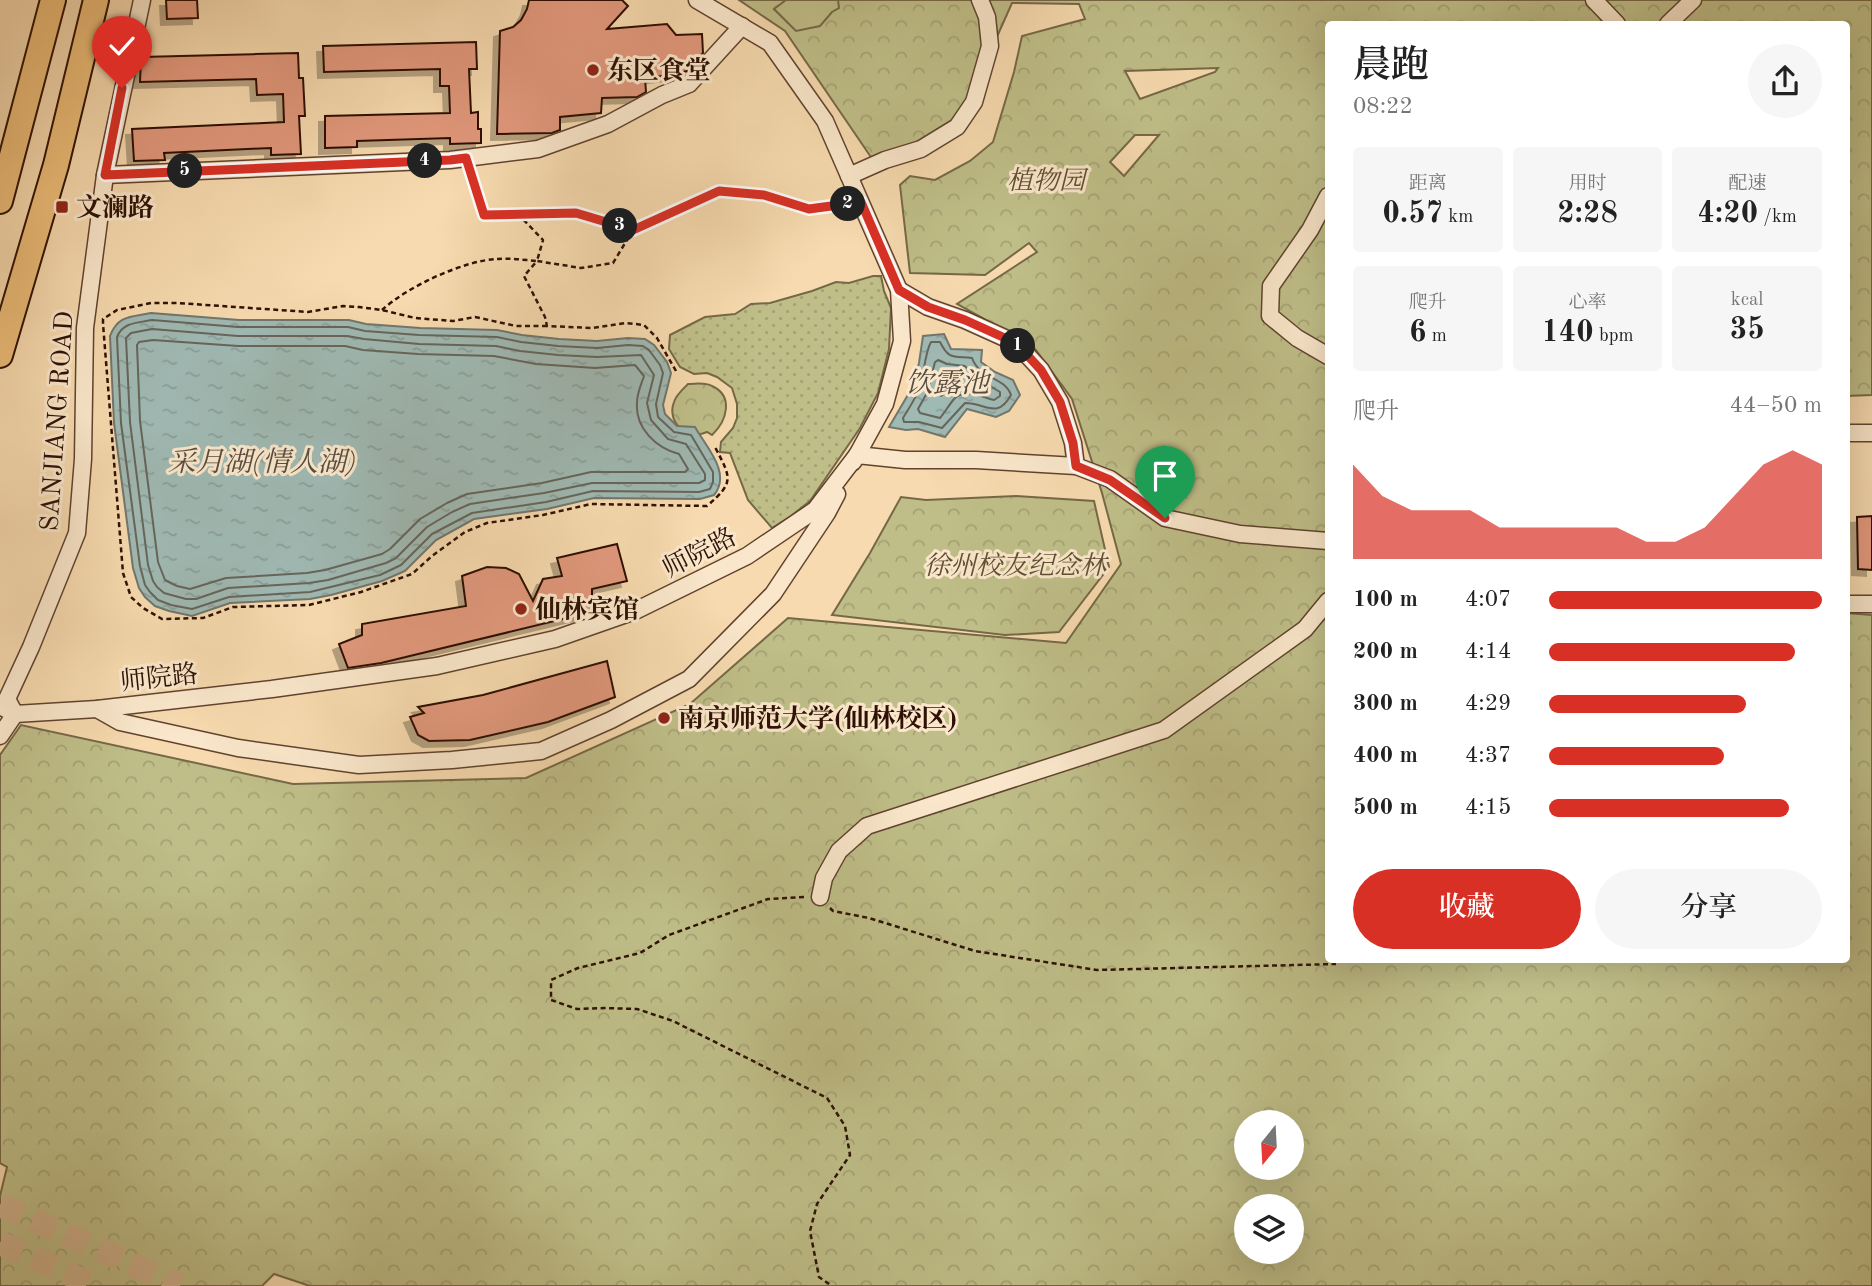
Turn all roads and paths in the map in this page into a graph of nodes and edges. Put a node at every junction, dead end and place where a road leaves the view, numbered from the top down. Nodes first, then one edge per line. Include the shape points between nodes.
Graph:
1 (53, 0) edge
2 (96, 0) edge
3 (142, 0) edge
4 (980, 0) edge
5 (1594, 0) edge
6 (1693, 0) edge
7 (700, 1) edge
8 (1614, 21) edge
9 (1671, 21) edge
10 (743, 26) junction
11 (466, 158) junction
12 (105, 175) junction
13 (849, 176) junction
14 (0, 201) edge
15 (861, 202) junction
16 (1325, 202) edge
17 (519, 215) junction
18 (633, 230) junction
19 (537, 261) junction
20 (899, 290) junction
21 (382, 310) junction
22 (547, 326) junction
23 (1325, 354) edge
24 (0, 355) edge
25 (676, 371) dead end
26 (1850, 433) edge
27 (1872, 433) edge
28 (715, 447) dead end
29 (857, 455) junction
30 (1076, 466) junction
31 (1325, 541) edge
32 (1850, 604) edge
33 (1872, 604) edge
34 (1325, 605) edge
35 (97, 709) junction
36 (7, 710) edge
37 (0, 736) edge
38 (820, 897) junction
39 (1336, 964) dead end
40 (832, 1286) edge

1 - 14 main road
2 - 24 main road via 57,165
3 - 12 street, SANJIANG ROAD
4 - 13 street via 990,46 974,102 957,127 920,149
5 - 8 street
6 - 9 street
7 - 10 street, 师院路
10 - 11 street via 689,85 608,124 538,149
10 - 13 street, 师院路 via 770,43 825,121
11 - 12 street
11 - 17 path via 484,215
12 - 36 street, SANJIANG ROAD via 85,328 77,533 7,699
13 - 15 street, 师院路
15 - 18 path via 809,209 764,195 719,191
15 - 20 street, 师院路
16 - 23 street via 1271,286 1270,316
17 - 18 path via 576,213
17 - 19 path via 543,240
18 - 19 path via 613,263 581,268
19 - 21 path via 496,259 453,269
19 - 22 path via 524,276
20 - 29 street, 师院路 via 902,341 885,404
20 - 30 street via 928,307 1016,343 1041,370 1060,402
21 - 22 path via 415,318 453,321 475,317 516,326
21 - 28 path via 342,306 308,312 150,303 117,310 103,319 123,573 131,597 143,608 162,619 181,620 233,607 309,605 412,574 466,532 487,523 591,504 707,506 728,480
22 - 25 path via 644,325
26 - 27 street
29 - 30 street
29 - 35 street, 师院路 via 815,510 747,556 635,611 555,639 437,666
29 - 35 street via 827,513 773,594 688,678 541,751 359,765 237,748 120,722
30 - 31 street via 1110,480 1165,518 1240,534
32 - 33 street
34 - 38 street via 1306,629 1164,730 867,826 839,850
35 - 36 street, 师院路
36 - 37 street
38 - 39 path via 833,911 975,951 1097,971
38 - 40 path via 768,899 669,935 640,953 578,968 551,980 551,1000 577,1009 637,1009 673,1021 827,1098 845,1126 850,1155 817,1204 810,1231 819,1277

